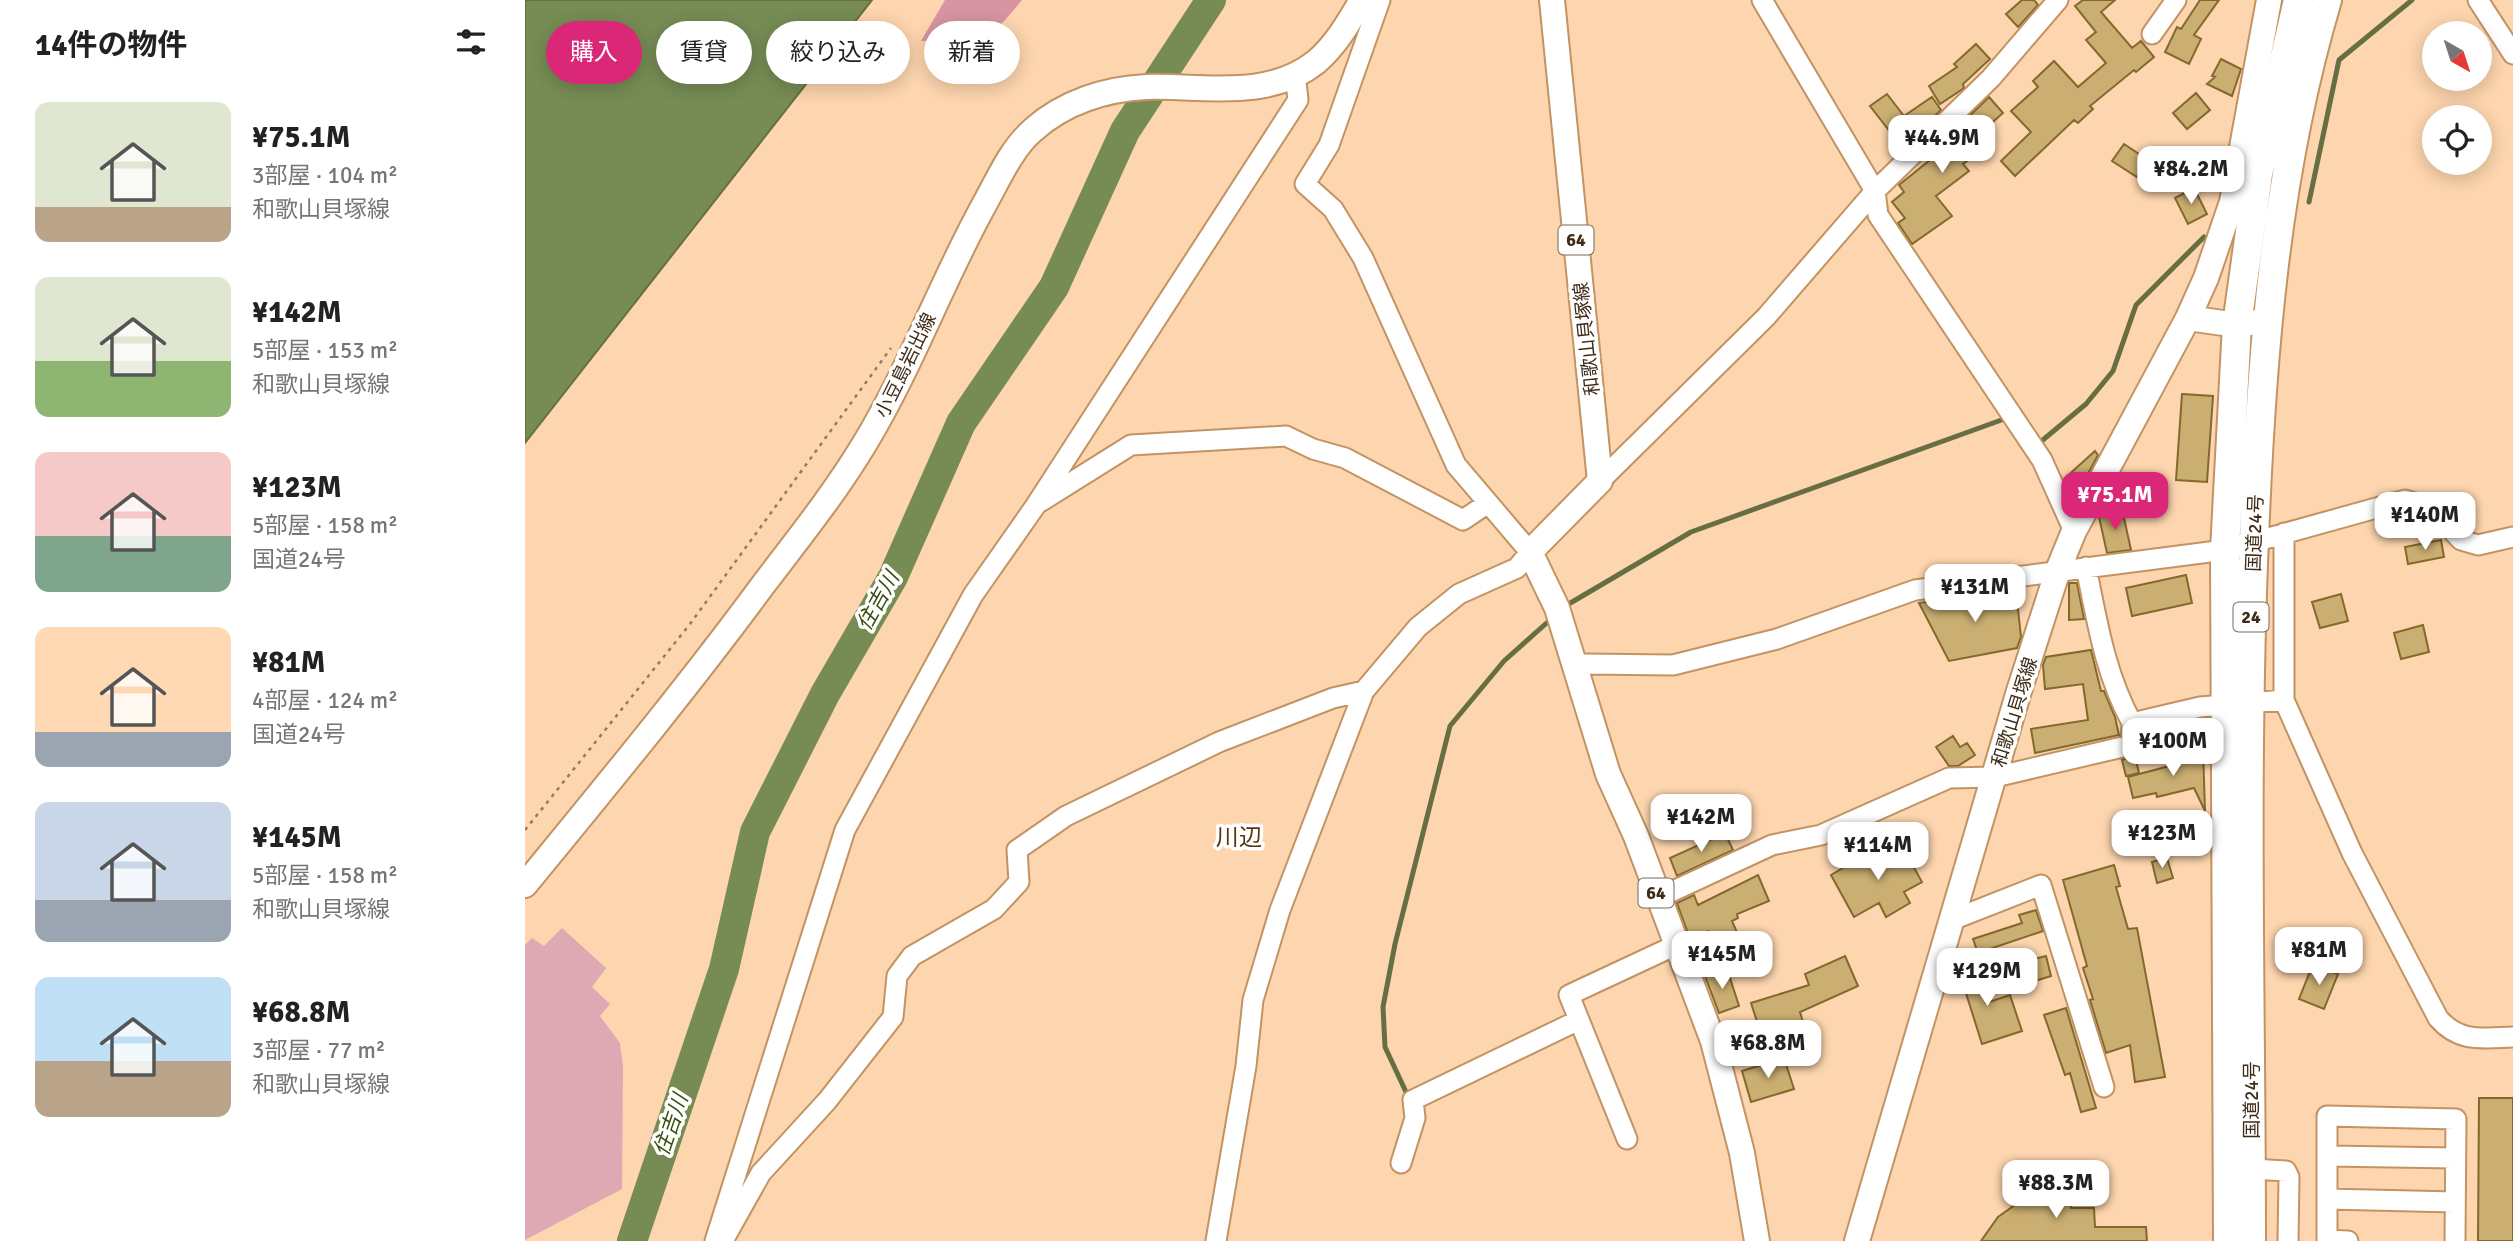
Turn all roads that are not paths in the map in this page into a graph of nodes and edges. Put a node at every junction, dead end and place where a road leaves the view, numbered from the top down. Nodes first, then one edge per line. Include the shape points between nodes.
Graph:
1 (1362, 0) edge
2 (1380, 0) edge
3 (1552, 0) edge
4 (1762, 0) edge
5 (2058, 0) edge
6 (2176, 0) edge
7 (2269, 0) edge
8 (2298, 0) edge
9 (2327, 0) edge
10 (2478, 0) edge
11 (2152, 34) dead end
12 (2513, 54) edge
13 (1295, 73) junction
14 (1875, 191) junction
15 (2188, 318) junction
16 (2268, 320) junction
17 (2237, 325) junction
18 (1600, 481) junction
19 (1488, 503) junction
20 (1036, 505) junction
21 (2074, 531) junction
22 (2284, 533) junction
23 (2513, 537) edge
24 (2253, 542) junction
25 (2225, 550) junction
26 (1530, 552) junction
27 (2086, 567) junction
28 (2058, 570) junction
29 (1574, 669) junction
30 (1364, 691) junction
31 (2284, 700) junction
32 (2236, 703) junction
33 (2131, 723) junction
34 (1995, 777) junction
35 (525, 884) edge
36 (1658, 898) junction
37 (1952, 920) junction
38 (1676, 945) junction
39 (1579, 1020) junction
40 (2513, 1037) edge
41 (2104, 1087) dead end
42 (1626, 1139) dead end
43 (2327, 1156) junction
44 (2455, 1158) junction
45 (1401, 1163) dead end
46 (2251, 1169) junction
47 (2327, 1199) junction
48 (2455, 1202) junction
49 (715, 1241) edge
50 (723, 1241) edge
51 (1216, 1241) edge
52 (1757, 1241) edge
53 (1857, 1241) edge
54 (2228, 1241) edge
55 (2251, 1241) edge
56 (2288, 1241) edge
57 (2327, 1241) edge
58 (2348, 1241) edge
59 (2455, 1241) edge

1 - 13 main road, 小豆島岩出線 via 1341,34 1315,62
2 - 19 street via 1329,145 1305,184 1333,209 1363,258 1455,466
3 - 18 main road, 和歌山貝塚線 / 64
4 - 14 street
5 - 14 street via 1991,78
6 - 11 street
7 - 15 main road, 和歌山貝塚線 via 2232,202
8 - 17 highway, 国道24号 / 24 via 2258,174
9 - 16 highway, 国道24号 / 24 via 2281,207
10 - 12 street
13 - 20 street via 1298,100
13 - 35 main road, 小豆島岩出線 via 1267,84 1223,90 1147,87 1105,92 1061,110 1032,131 1008,161 963,244 900,381 828,498 700,671
14 - 18 street via 1766,317
14 - 21 street via 1878,215 2042,460
15 - 17 main road
15 - 21 main road, 和歌山貝塚線
16 - 17 main road
16 - 24 highway, 国道24号 / 24
17 - 25 highway, 国道24号 / 24
18 - 26 main road
19 - 20 street via 1463,520 1345,458 1286,436 1131,445
19 - 26 street
20 - 49 street via 973,595 845,830
21 - 28 main road, 和歌山貝塚線
22 - 23 street via 2405,500 2431,508 2461,540 2478,545
22 - 24 street
22 - 31 street
24 - 25 street
24 - 32 highway, 国道24号 / 24
25 - 27 street
25 - 32 highway, 国道24号 / 24
26 - 29 main road, 64 via 1557,608
26 - 30 street via 1517,568 1459,594 1418,627
27 - 28 street
27 - 33 street via 2106,663
28 - 29 street via 1915,590 1777,639 1673,665 1585,664
28 - 34 main road, 和歌山貝塚線
29 - 36 main road, 64 via 1608,774
30 - 50 street via 1333,698 1219,742 1066,817 1017,850 1019,883 994,909 912,956 897,976 893,1017 827,1101 761,1173
30 - 51 street via 1280,910 1253,1000
31 - 32 street
31 - 40 street via 2352,853 2438,1018 2451,1033
32 - 33 street
32 - 46 highway, 国道24号 / 24
32 - 54 highway, 国道24号 / 24
33 - 34 street via 2131,745
34 - 36 street via 1949,778 1821,835 1772,845
34 - 37 main road, 和歌山貝塚線
36 - 38 main road, 64
37 - 41 street via 2041,885
37 - 53 main road, 和歌山貝塚線
38 - 39 street via 1569,995
38 - 52 main road, 64 via 1713,1041 1742,1153
39 - 42 street
39 - 45 street via 1413,1100 1415,1118
43 - 44 street
43 - 44 street via 2327,1116 2456,1119
43 - 47 street
44 - 48 street
46 - 55 highway, 国道24号 / 24
46 - 56 street via 2286,1171
47 - 48 street
47 - 57 street
48 - 59 street
57 - 58 street

